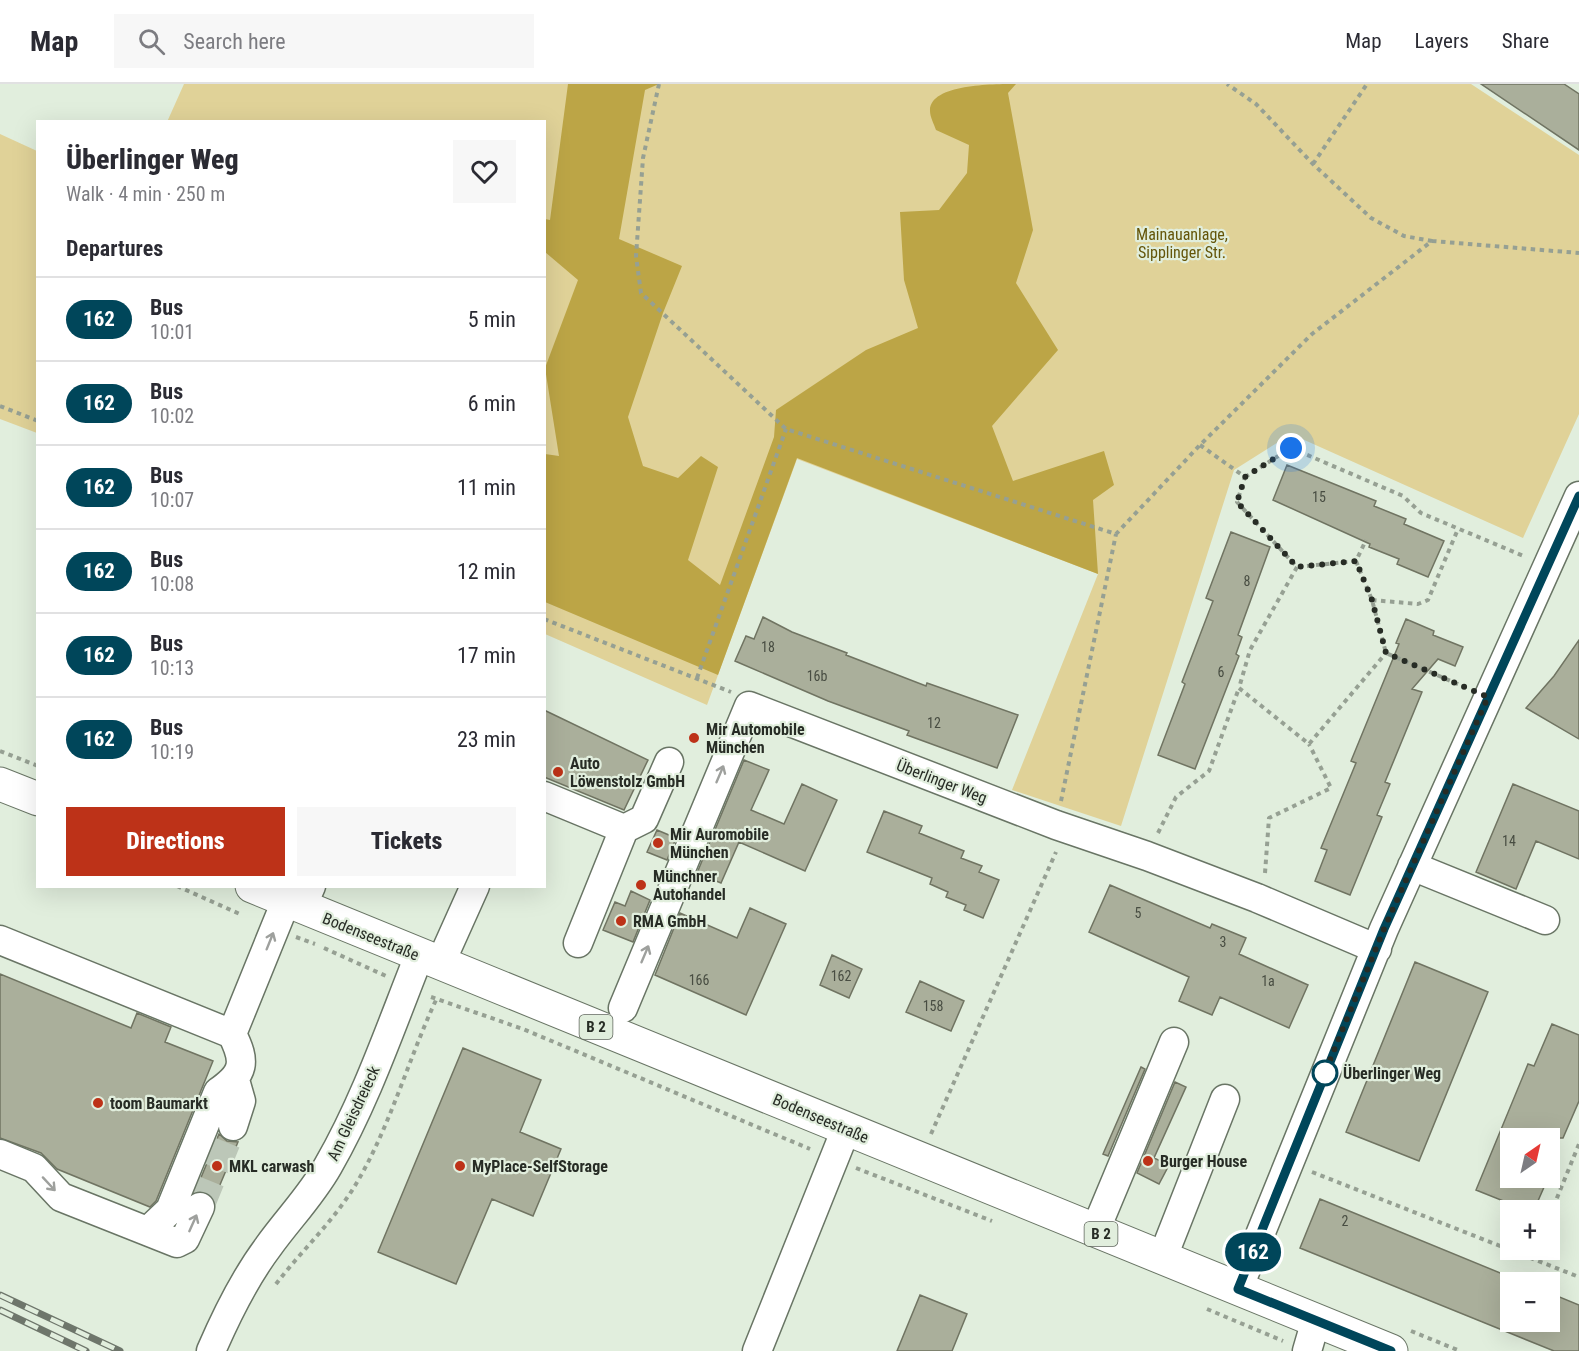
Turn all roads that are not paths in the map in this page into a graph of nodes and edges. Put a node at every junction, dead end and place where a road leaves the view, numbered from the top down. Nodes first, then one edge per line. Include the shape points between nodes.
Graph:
1 (1579, 496) edge
2 (1571, 535) edge
3 (669, 762) dead end
4 (0, 784) edge
5 (546, 797) edge
6 (36, 798) edge
7 (624, 829) junction
8 (1412, 866) junction
9 (256, 888) edge
10 (474, 888) edge
11 (294, 906) edge
12 (1545, 920) dead end
13 (0, 939) edge
14 (578, 943) dead end
15 (1377, 949) junction
16 (429, 960) junction
17 (623, 1008) dead end
18 (232, 1034) junction
19 (1174, 1042) dead end
20 (235, 1080) junction
21 (1225, 1099) dead end
22 (233, 1126) tunnel mouth
23 (846, 1129) junction
24 (0, 1154) edge
25 (200, 1207) tunnel mouth
26 (148, 1231) junction
27 (1095, 1231) junction
28 (1162, 1259) junction
29 (1238, 1289) junction
30 (1324, 1333) edge
31 (211, 1351) edge
32 (757, 1351) edge
33 (1307, 1351) edge
34 (1391, 1351) edge

1 - 2 street
2 - 8 street via 1548,566
3 - 7 street via 644,819
4 - 6 main road
5 - 7 street
7 - 14 street
8 - 12 street
8 - 15 street
9 - 11 main road, Bodenseestraße / B 2
10 - 16 street, Am Gleisdreieck
11 - 16 main road, Bodenseestraße / B 2
18 -> 11 street
13 - 18 street
17 -> 15 street, Überlinger Weg via 749,706 1257,898
15 - 29 street
16 - 23 main road, Bodenseestraße / B 2
16 - 31 street, Am Gleisdreieck via 407,986 329,1165 235,1296
18 - 20 street via 241,1053
19 - 27 street
20 - 22 street via 241,1101
20 - 26 street via 218,1092 170,1210
21 - 28 street
23 - 27 main road, Bodenseestraße / B 2
23 - 32 street
24 -> 26 street via 34,1168 60,1197
26 -> 25 street via 177,1244 185,1239
27 - 28 main road, Bodenseestraße / B 2
28 - 29 main road, Bodenseestraße / B 2
29 - 30 main road, Bodenseestraße / B 2
30 - 33 street
30 - 34 main road, Bodenseestraße / B 2

